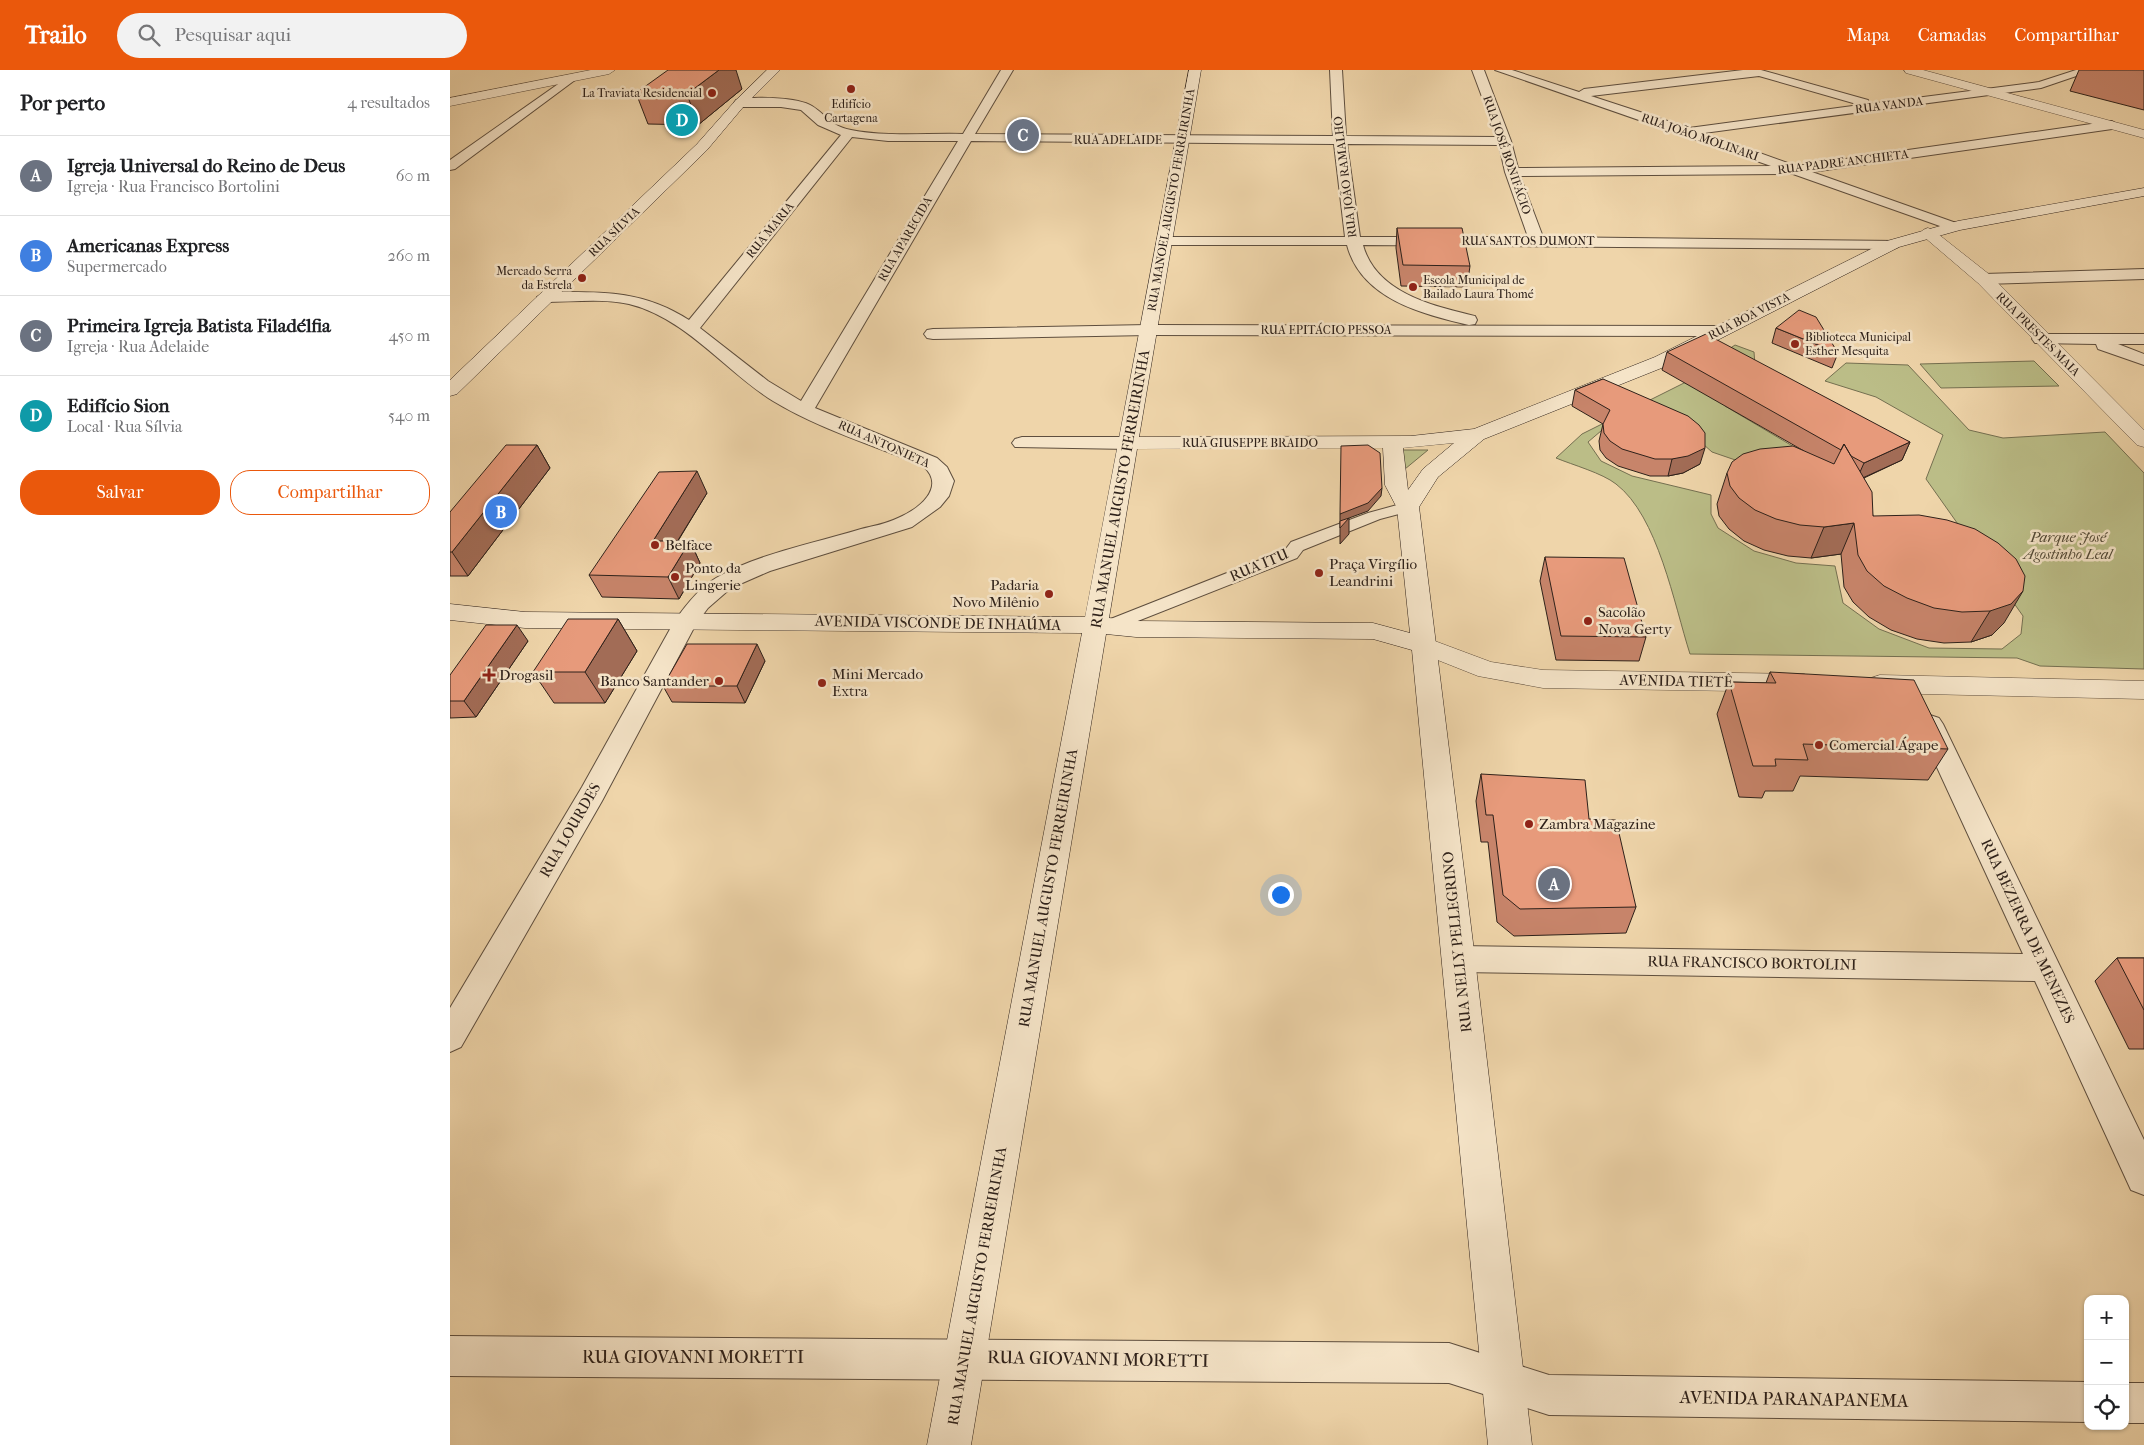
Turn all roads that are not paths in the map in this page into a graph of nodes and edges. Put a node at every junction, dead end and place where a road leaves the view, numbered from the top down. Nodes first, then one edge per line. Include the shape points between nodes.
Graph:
1 (609, 70) edge
2 (774, 70) edge
3 (1006, 70) edge
4 (1195, 70) edge
5 (1336, 70) edge
6 (1478, 70) edge
7 (1501, 70) edge
8 (1910, 70) edge
9 (2050, 70) edge
10 (2088, 70) edge
11 (1754, 71) edge
12 (2072, 76) junction
13 (571, 78) junction
14 (1992, 92) junction
15 (1575, 94) junction
16 (450, 102) edge
17 (740, 103) junction
18 (1877, 107) junction
19 (2112, 125) junction
20 (1688, 132) junction
21 (849, 133) junction
22 (2144, 134) edge
23 (964, 139) junction
24 (1181, 140) junction
25 (1339, 141) junction
26 (1505, 141) junction
27 (450, 166) edge
28 (1796, 170) junction
29 (1512, 172) junction
30 (2144, 186) edge
31 (2144, 192) edge
32 (2094, 200) junction
33 (1954, 227) junction
34 (1928, 233) junction
35 (1164, 241) junction
36 (1537, 241) junction
37 (1353, 242) junction
38 (1893, 244) junction
39 (2144, 274) edge
40 (1984, 279) junction
41 (545, 298) junction
42 (1424, 309) junction
43 (691, 328) junction
44 (1148, 330) junction
45 (1399, 330) junction
46 (1508, 330) junction
47 (1720, 331) junction
48 (933, 334) dead end
49 (2041, 338) junction
50 (2086, 339) junction
51 (2144, 339) edge
52 (2144, 360) edge
53 (450, 390) edge
54 (805, 409) junction
55 (1477, 435) junction
56 (2144, 441) edge
57 (1022, 443) dead end
58 (1129, 443) junction
59 (1392, 443) junction
60 (1408, 507) junction
61 (450, 612) edge
62 (686, 622) junction
63 (1102, 626) junction
64 (1424, 645) junction
65 (1829, 684) edge
66 (1856, 684) edge
67 (1911, 685) junction
68 (2144, 690) edge
69 (1459, 959) junction
70 (2045, 968) junction
71 (450, 1037) edge
72 (2144, 1178) edge
73 (450, 1356) edge
74 (964, 1358) junction
75 (1503, 1380) junction
76 (2084, 1402) edge
77 (2129, 1403) edge
78 (2144, 1403) edge
79 (949, 1445) edge
80 (1510, 1445) edge

1 - 13 main road
2 - 17 main road, RUA SÍLVIA
3 - 23 street, RUA APARECIDA
4 - 24 main road, RUA MANOEL AUGUSTO FERREIRINHA
5 - 25 street, RUA JOÃO RAMALHO
6 - 26 street, RUA JOSÉ BONIFÁCIO
7 - 15 street, RUA JOÃO MOLINARI
8 - 14 main road
9 - 12 street
10 - 12 street, RUA VANDA
11 - 15 street
11 - 18 street
12 - 14 street, RUA VANDA via 2041,85
13 - 16 main road
13 - 27 street
14 - 18 street, RUA VANDA
14 - 19 main road
15 - 20 street, RUA JOÃO MOLINARI
17 - 21 street, RUA ADELAIDE via 803,107 826,125
17 - 41 main road, RUA SÍLVIA via 702,147
18 - 20 street, RUA VANDA
19 - 22 main road
19 - 28 street, RUA PADRE ANCHIETA
20 - 28 street, RUA JOÃO MOLINARI
21 - 23 street, RUA ADELAIDE
21 - 43 street, RUA MARIA
23 - 24 street, RUA ADELAIDE
23 - 54 street, RUA APARECIDA
24 - 25 street, RUA ADELAIDE
24 - 35 main road, RUA MANOEL AUGUSTO FERREIRINHA
25 - 26 street, RUA ADELAIDE
25 - 37 street, RUA JOÃO RAMALHO
26 - 29 street, RUA JOSÉ BONIFÁCIO
28 - 29 street, RUA PADRE ANCHIETA
28 - 33 street, RUA JOÃO MOLINARI
29 - 36 street, RUA JOSÉ BONIFÁCIO
30 - 32 main road, RUA BOA VISTA
31 - 32 main road, RUA BOA VISTA
32 - 33 main road, RUA BOA VISTA
33 - 34 main road, RUA BOA VISTA
34 - 38 main road, RUA BOA VISTA
34 - 40 main road, RUA PRESTES MAIA
35 - 37 street, RUA SANTOS DUMONT
35 - 44 main road, RUA MANOEL AUGUSTO FERREIRINHA
36 - 37 street, RUA SANTOS DUMONT
36 - 38 street, RUA SANTOS DUMONT
37 - 42 street, RUA JOÃO RAMALHO via 1363,268 1376,281
38 - 47 main road, RUA BOA VISTA
39 - 40 street
40 - 49 main road, RUA PRESTES MAIA
41 - 43 street, RUA ANTONIETA via 632,300
41 - 53 main road, RUA SÍLVIA
42 - 45 street via 1423,319
42 - 46 street, RUA JOÃO RAMALHO
43 - 54 street, RUA ANTONIETA via 733,364
44 - 45 street, RUA EPITÁCIO PESSOA
44 - 48 street, RUA EPITÁCIO PESSOA
44 - 58 main road, RUA MANUEL AUGUSTO FERREIRINHA
45 - 46 street, RUA EPITÁCIO PESSOA
46 - 47 street, RUA EPITÁCIO PESSOA
47 - 55 main road, RUA BOA VISTA via 1662,361
49 - 50 street
49 - 56 main road, RUA PRESTES MAIA
50 - 51 street
50 - 52 street
54 - 62 street, RUA ANTONIETA via 930,462 941,472 944,482 939,494 925,511 905,523 762,566 723,583 700,603
55 - 59 main road, RUA GIUSEPPE BRAIDO
55 - 60 main road, RUA BOA VISTA via 1430,473
57 - 58 street, RUA GIUSEPPE BRAIDO
58 - 59 main road, RUA GIUSEPPE BRAIDO
58 - 63 main road, RUA MANUEL AUGUSTO FERREIRINHA
59 - 60 main road, RUA NELLY PELLEGRINO via 1397,491
60 - 63 street, RUA ITU via 1374,516 1297,546 1290,554
60 - 64 main road, RUA NELLY PELLEGRINO
61 - 62 main road, AVENIDA VISCONDE DE INHAÚMA via 525,620
62 - 63 main road, AVENIDA VISCONDE DE INHAÚMA
62 - 71 street, RUA LOURDES via 592,794
63 - 64 main road, AVENIDA VISCONDE DE INHAÚMA via 1373,631
63 - 74 main road, RUA MANUEL AUGUSTO FERREIRINHA
64 - 65 main road, AVENIDA TIETÊ via 1487,670 1544,679
64 - 69 main road, RUA NELLY PELLEGRINO
66 - 67 main road
67 - 68 main road
67 - 70 street, RUA BEZERRA DE MENEZES
69 - 70 street, RUA FRANCISCO BORTOLINI
69 - 75 main road, RUA NELLY PELLEGRINO
70 - 72 street, RUA BEZERRA DE MENEZES
73 - 74 street, RUA GIOVANNI MORETTI
74 - 75 street, RUA GIOVANNI MORETTI via 1449,1362
74 - 79 main road, RUA MANUEL AUGUSTO FERREIRINHA
75 - 76 street, AVENIDA PARANAPANEMA via 1549,1395
75 - 80 main road, RUA NELLY PELLEGRINO
77 - 78 street

